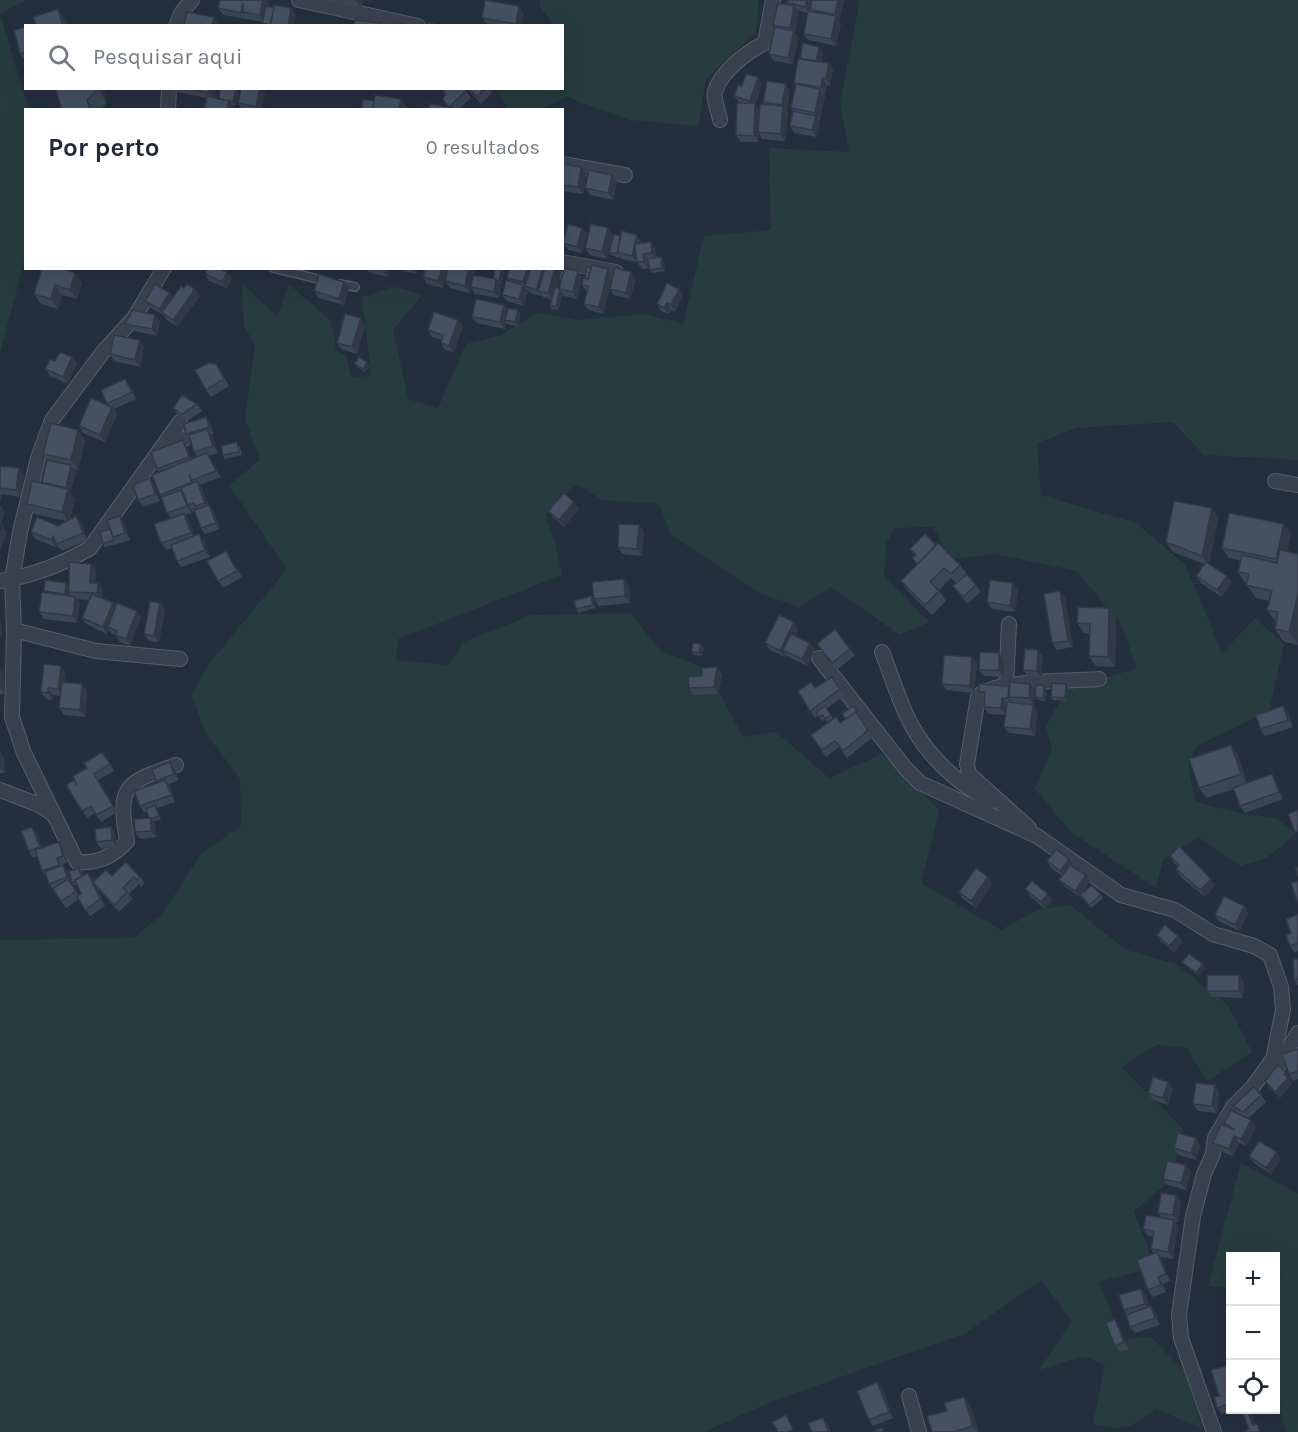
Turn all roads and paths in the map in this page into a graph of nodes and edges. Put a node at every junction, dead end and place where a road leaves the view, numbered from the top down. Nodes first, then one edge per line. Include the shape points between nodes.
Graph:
1 (192, 0) edge
2 (299, 0) edge
3 (773, 0) edge
4 (177, 24) edge
5 (409, 24) edge
6 (169, 90) edge
7 (168, 108) edge
8 (720, 120) dead end
9 (564, 164) edge
10 (625, 175) dead end
11 (564, 262) edge
12 (163, 270) edge
13 (282, 270) edge
14 (616, 272) edge
15 (355, 287) dead end
16 (180, 422) edge
17 (184, 439) edge
18 (162, 447) junction
19 (1275, 481) dead end
20 (1298, 485) edge
21 (6, 581) edge
22 (1009, 624) dead end
23 (14, 630) junction
24 (882, 652) dead end
25 (819, 658) dead end
26 (180, 659) dead end
27 (6, 666) edge
28 (1099, 680) dead end
29 (1006, 686) junction
30 (176, 765) dead end
31 (0, 790) edge
32 (1005, 806) junction
33 (53, 814) junction
34 (1037, 836) junction
35 (1298, 1033) edge
36 (1252, 1088) junction
37 (909, 1396) dead end
38 (919, 1432) edge
39 (1214, 1432) edge

1 - 4 street
2 - 5 street
3 - 8 street via 765,43 721,78 714,94
6 - 7 street
9 - 10 street
11 - 14 street
12 - 21 street via 134,318 103,351 52,420 32,479
13 - 15 lane
16 - 18 street
17 - 18 street
18 - 21 street via 90,548
19 - 20 street
21 - 23 street
22 - 29 street
23 - 26 street via 96,651
23 - 27 street
24 - 32 street via 912,726 947,772 975,793
25 - 34 street via 912,777 930,789
27 - 33 street via 12,717
28 - 29 street
29 - 32 street via 984,690 978,697 967,764 971,777
30 - 33 street via 139,779 126,789 123,801 127,842 117,853 87,863 77,862
31 - 33 street
32 - 34 street
34 - 36 street via 1121,895 1175,910 1213,934 1254,945 1270,955 1281,987 1281,1023 1274,1059
35 - 36 street via 1273,1074
36 - 39 street via 1233,1107 1215,1138 1194,1216 1179,1316 1181,1338
37 - 38 street

